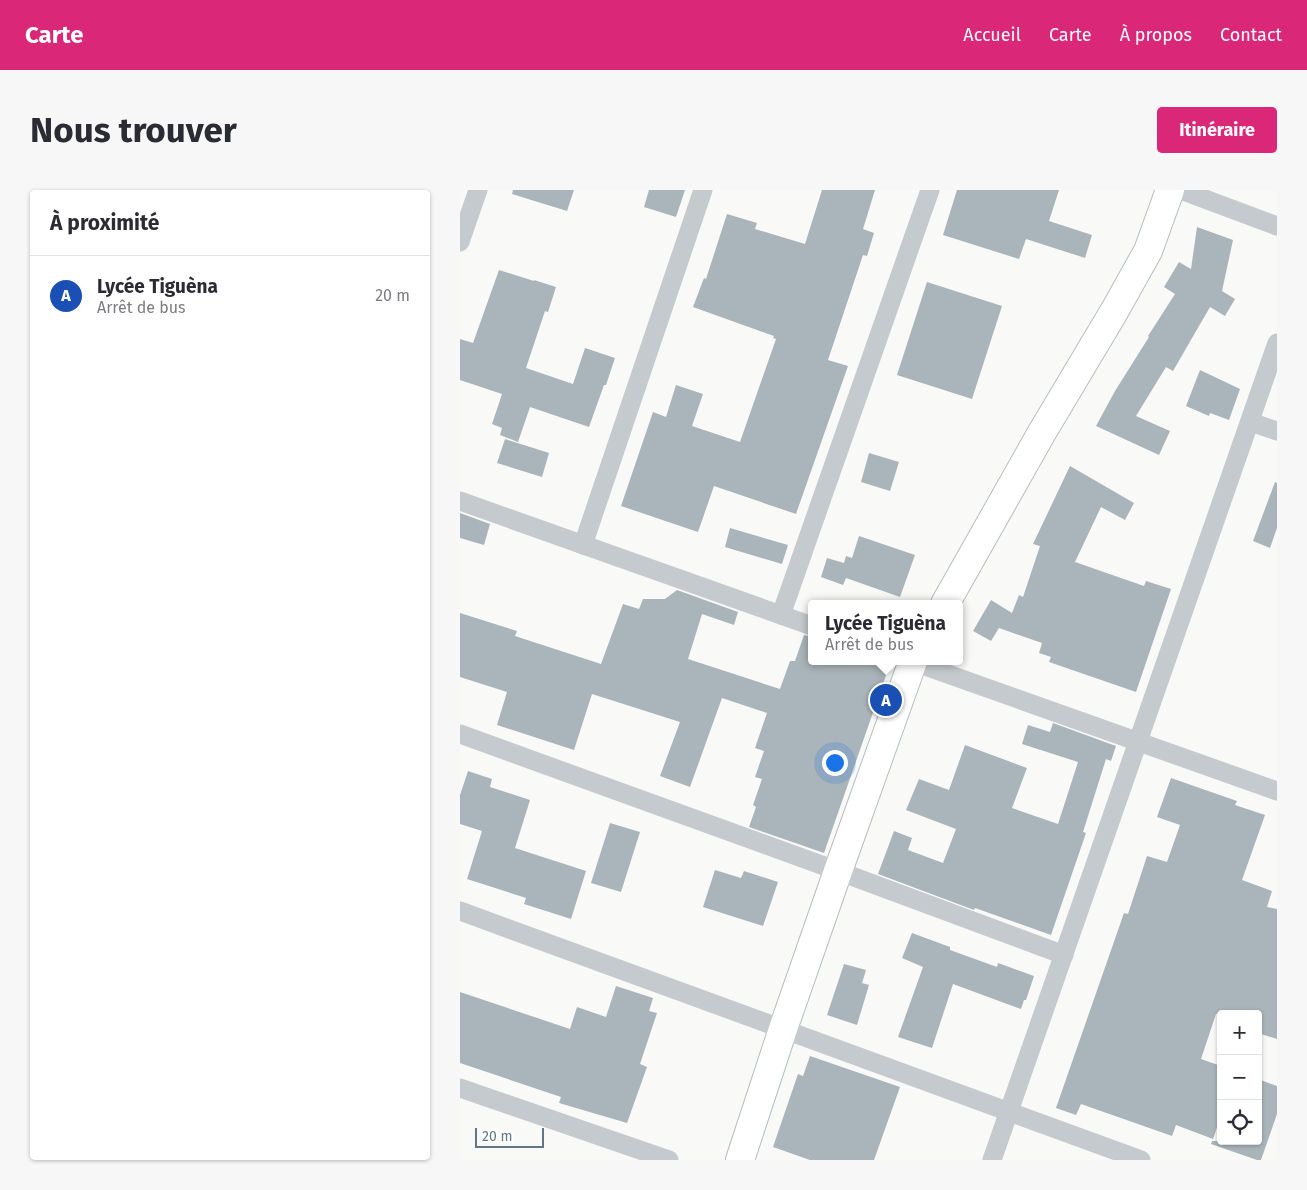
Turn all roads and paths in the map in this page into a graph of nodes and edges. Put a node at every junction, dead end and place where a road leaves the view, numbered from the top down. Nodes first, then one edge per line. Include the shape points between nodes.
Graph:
1 (478, 190) edge
2 (703, 190) edge
3 (930, 190) edge
4 (1170, 190) edge
5 (1181, 190) edge
6 (1277, 226) edge
7 (460, 242) edge
8 (1277, 343) edge
9 (1250, 422) junction
10 (1277, 431) edge
11 (460, 501) edge
12 (583, 545) junction
13 (947, 600) edge
14 (781, 615) junction
15 (808, 625) edge
16 (911, 665) edge
17 (920, 665) edge
18 (460, 734) edge
19 (1138, 742) junction
20 (1277, 792) edge
21 (838, 871) junction
22 (460, 911) edge
23 (1064, 955) junction
24 (783, 1029) junction
25 (460, 1088) edge
26 (1009, 1112) junction
27 (669, 1160) edge
28 (740, 1160) edge
29 (992, 1160) edge
30 (1141, 1160) edge

1 - 7 street
2 - 12 street
3 - 14 street
4 - 13 main road via 1148,251
5 - 6 street
8 - 9 street
9 - 10 street
9 - 19 street
11 - 12 street
12 - 14 street
14 - 15 street
16 - 21 main road
17 - 19 street
18 - 21 street
19 - 20 street
19 - 23 street
21 - 23 street
21 - 24 main road
22 - 24 street
23 - 26 street
24 - 26 street
24 - 28 main road
25 - 27 street
26 - 29 street
26 - 30 street

